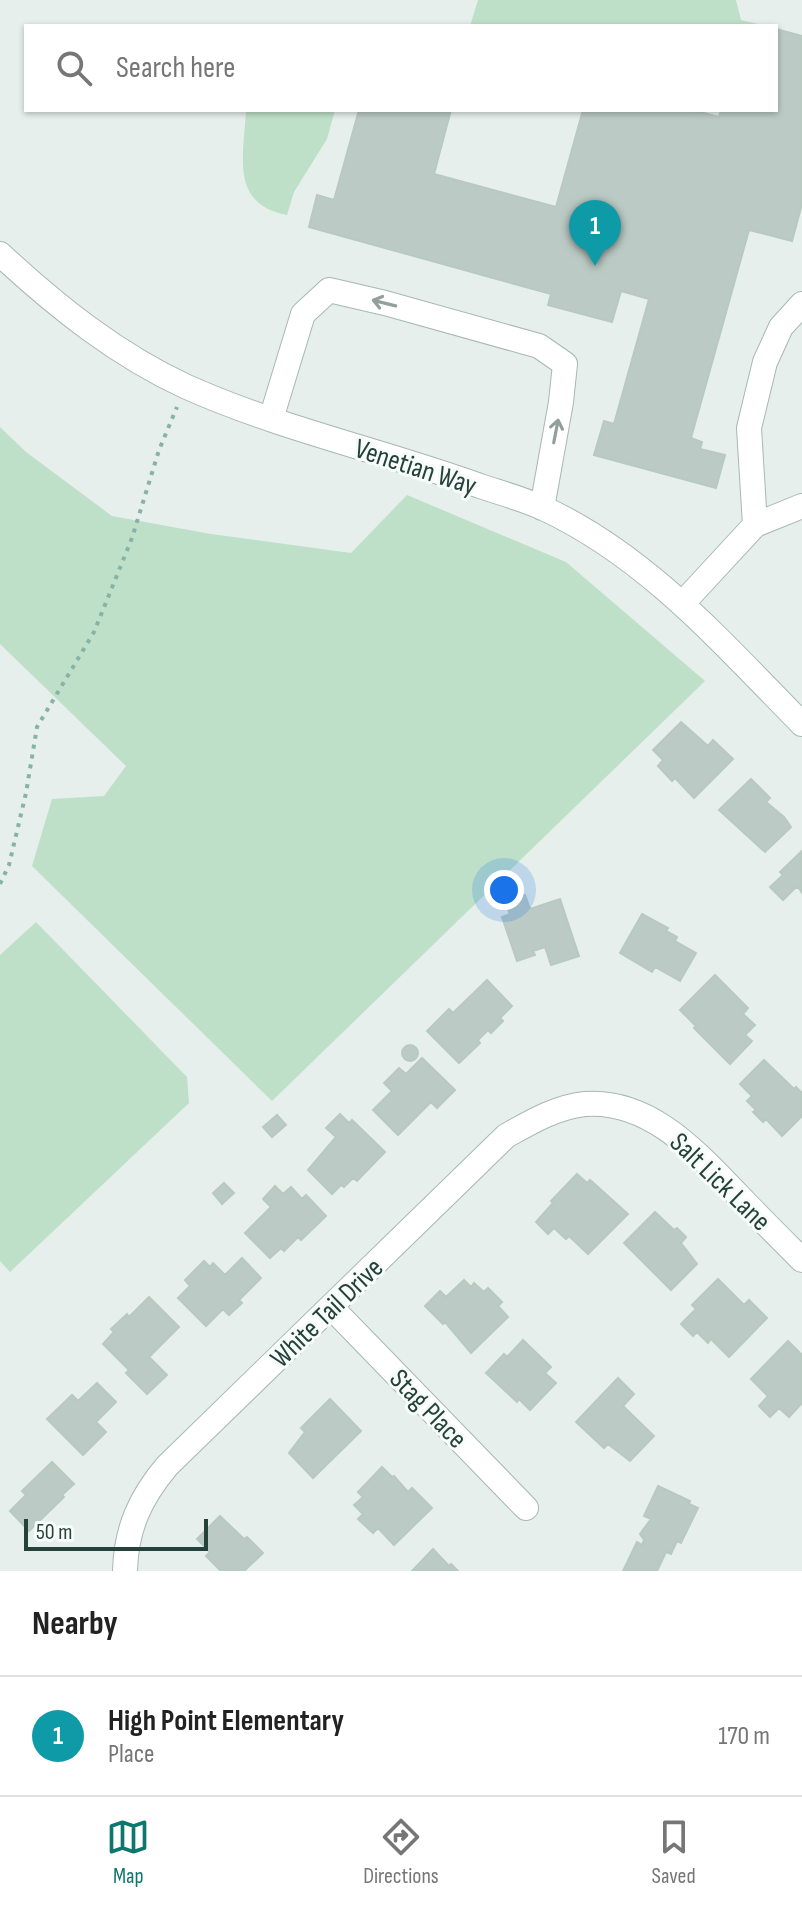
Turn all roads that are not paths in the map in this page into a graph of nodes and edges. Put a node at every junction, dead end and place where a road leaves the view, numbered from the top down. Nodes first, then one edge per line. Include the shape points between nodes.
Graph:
1 (0, 254) edge
2 (802, 304) edge
3 (271, 419) junction
4 (802, 506) edge
5 (542, 508) junction
6 (755, 525) junction
7 (682, 604) junction
8 (802, 724) edge
9 (586, 1104) joint
10 (802, 1260) edge
11 (332, 1308) junction
12 (526, 1508) dead end
13 (125, 1571) edge

1 - 3 street, Venetian Way via 56,306 121,350 186,386
2 - 6 street via 781,327 765,362 749,428
3 - 5 street, Venetian Way
5 -> 3 street via 565,364 539,346 329,290 303,314
4 - 6 street
5 - 7 street, Venetian Way via 596,537
6 - 7 street
7 - 8 street, Venetian Way
9 - 10 street, Salt Lick Lane via 620,1108 677,1135
9 - 11 street, White Tail Drive via 545,1115 506,1136
11 - 12 street, Stag Place
11 - 13 street, White Tail Drive via 150,1485 130,1528

